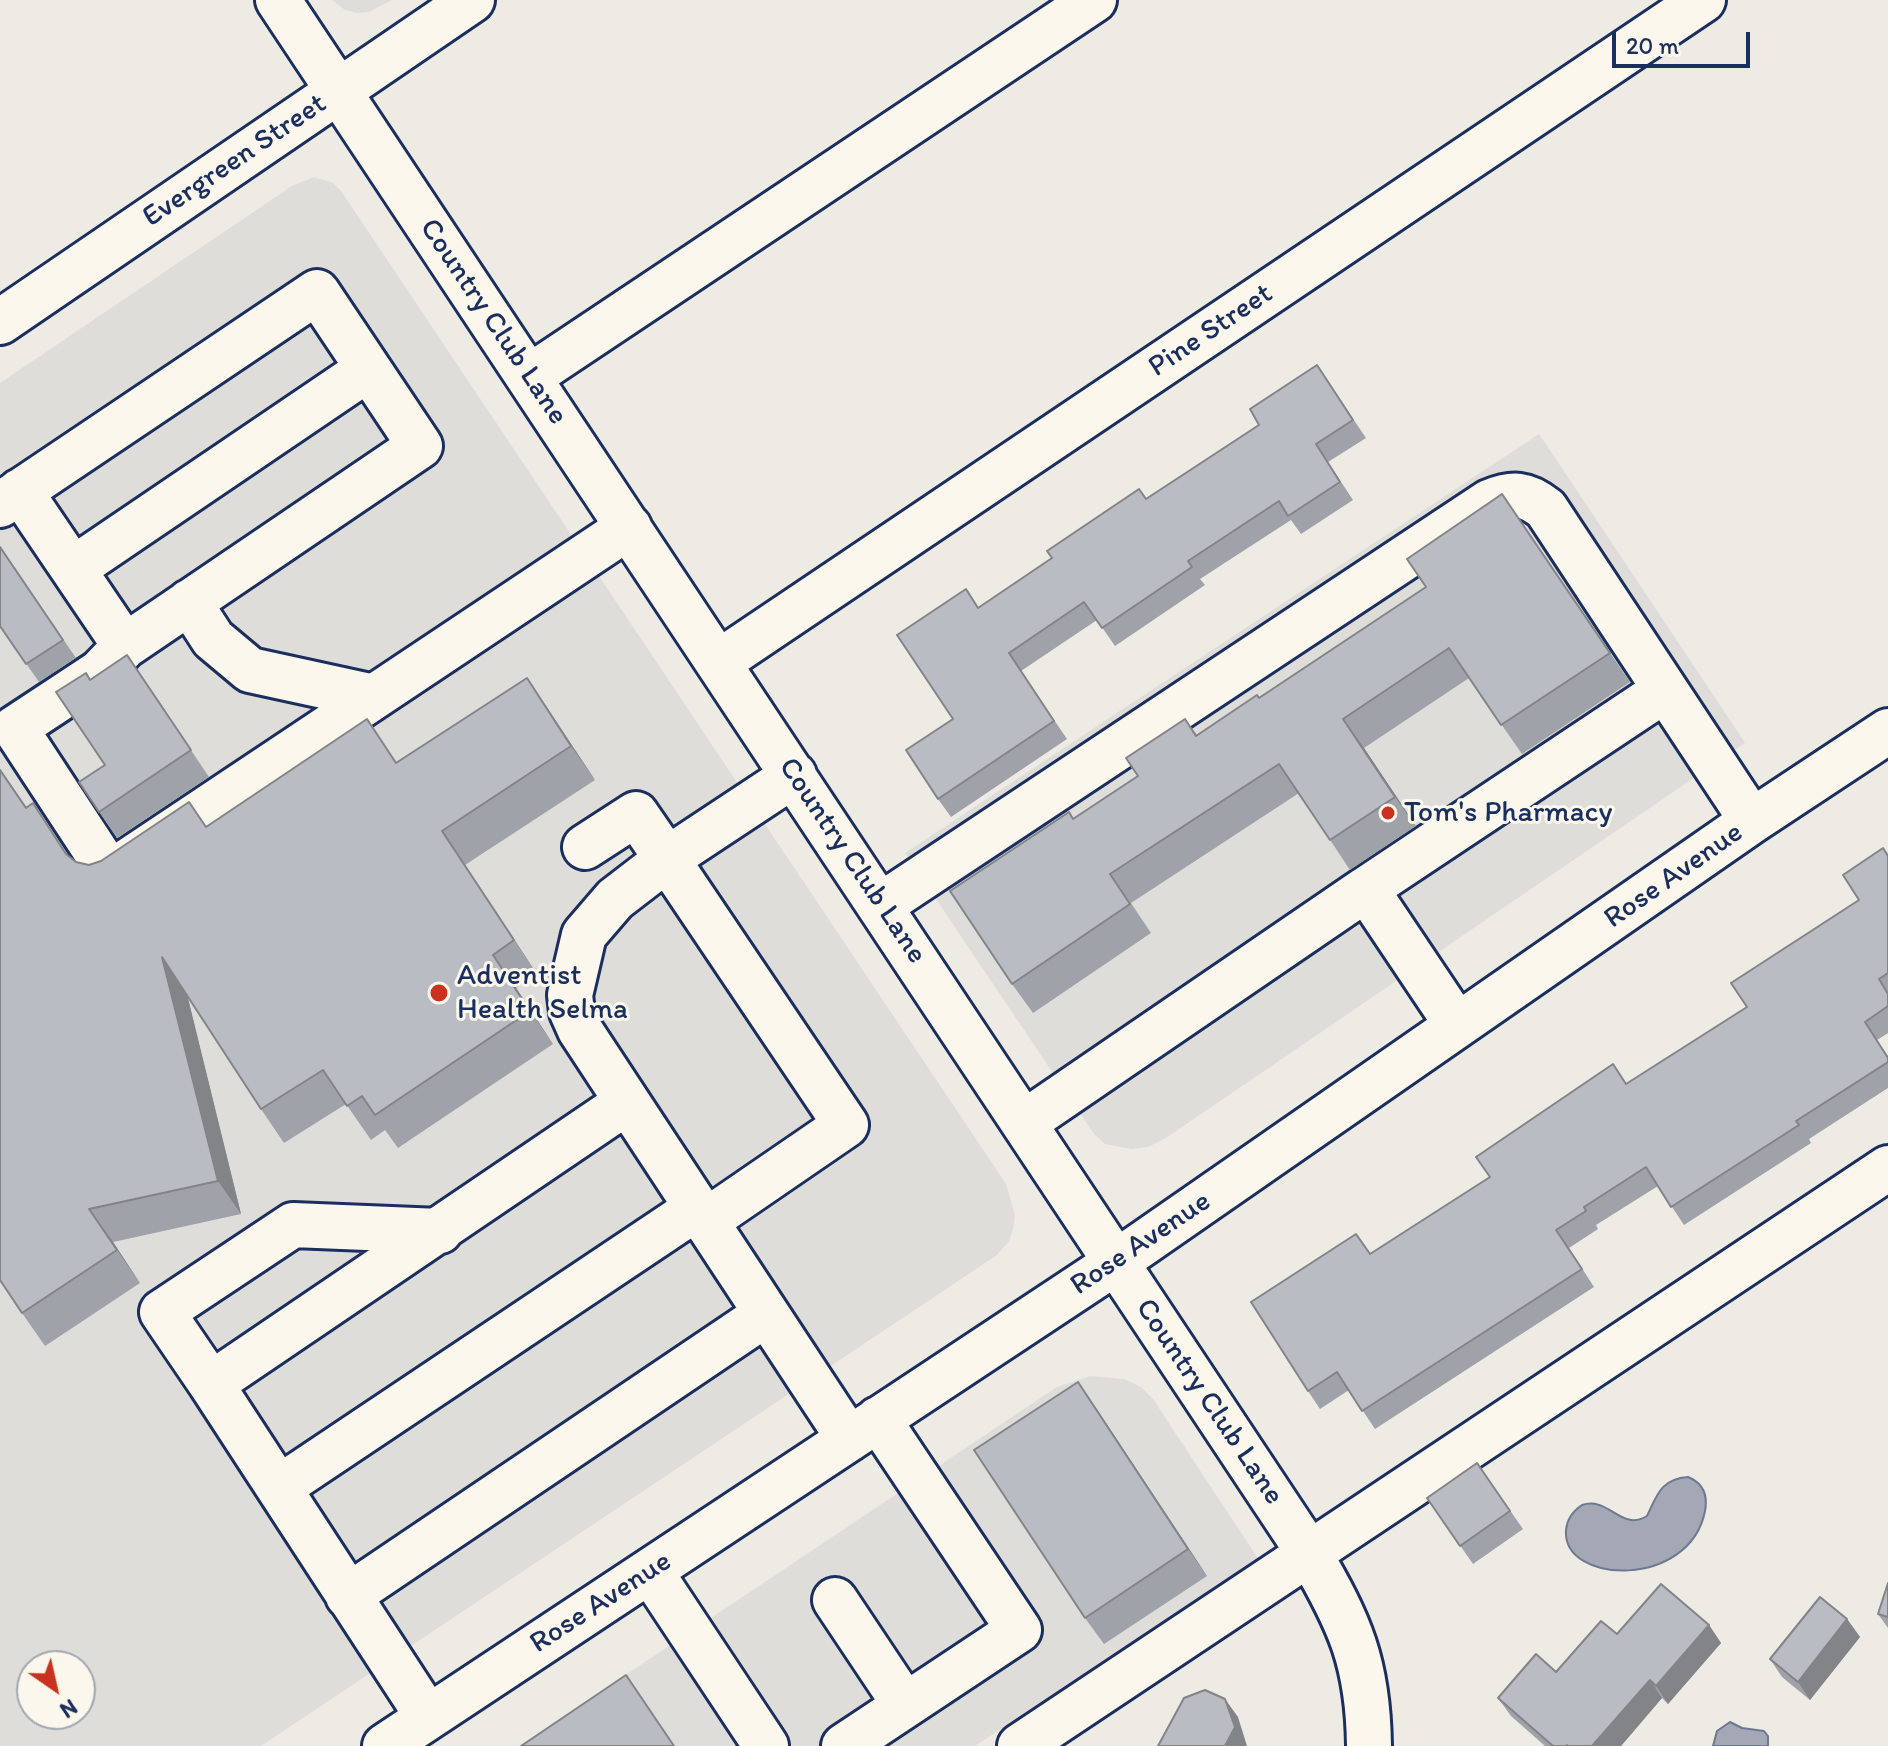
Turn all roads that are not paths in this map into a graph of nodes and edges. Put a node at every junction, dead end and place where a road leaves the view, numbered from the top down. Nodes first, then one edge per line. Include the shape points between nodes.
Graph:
1 (278, 0) edge
2 (472, 0) edge
3 (1094, 0) edge
4 (1703, 0) edge
5 (339, 90) junction
6 (0, 322) edge
7 (368, 369) junction
8 (529, 377) junction
9 (10, 498) edge
10 (629, 527) junction
11 (73, 569) junction
12 (189, 602) junction
13 (125, 646) junction
14 (719, 662) junction
15 (1665, 690) junction
16 (374, 697) junction
17 (8, 716) edge
18 (1888, 731) edge
19 (794, 775) junction
20 (1752, 821) junction
21 (585, 847) dead end
22 (667, 859) junction
23 (1366, 889) junction
24 (881, 905) junction
25 (1457, 1025) junction
26 (627, 1102) junction
27 (1025, 1122) junction
28 (1888, 1168) edge
29 (701, 1214) junction
30 (440, 1231) junction
31 (1115, 1263) junction
32 (766, 1314) junction
33 (211, 1384) junction
34 (864, 1429) junction
35 (280, 1487) junction
36 (1309, 1553) junction
37 (650, 1571) junction
38 (348, 1596) junction
39 (835, 1600) dead end
40 (905, 1705) junction
41 (428, 1717) junction
42 (385, 1746) edge
43 (766, 1746) edge
44 (844, 1746) edge
45 (1020, 1746) edge
46 (1369, 1746) edge

1 - 5 street, Country Club Lane
2 - 5 street, Evergreen Street
3 - 8 street
4 - 14 street, Pine Street
5 - 6 street, Evergreen Street
5 - 8 street, Country Club Lane
7 - 9 street via 317,292
7 - 11 street
7 - 12 street via 420,446
8 - 10 street, Country Club Lane
9 - 11 street
10 - 14 street, Country Club Lane
10 - 16 street
11 - 13 street
12 - 13 street
12 - 16 street via 213,639 250,670
13 - 17 street via 100,672
14 - 19 street, Country Club Lane
15 - 20 street
15 - 23 street
15 - 24 street via 1546,509 1520,494 1506,495
16 - 17 street via 110,873
18 - 20 street, Rose Avenue
19 - 22 street
19 - 24 street, Country Club Lane
20 - 25 street, Rose Avenue
21 - 22 street via 636,814
22 - 26 street via 615,899 584,935 570,995 580,1030
22 - 29 street via 846,1125
23 - 25 street
23 - 27 street
24 - 27 street, Country Club Lane
25 - 31 street, Rose Avenue
26 - 29 street
26 - 30 street
27 - 31 street, Country Club Lane
28 - 36 street
29 - 32 street
29 - 35 street
30 - 33 street
30 - 33 street via 293,1225 162,1312
31 - 34 street, Rose Avenue
31 - 36 street, Country Club Lane
32 - 34 street
32 - 38 street
33 - 35 street
34 - 37 street, Rose Avenue
34 - 40 street via 1019,1630
35 - 38 street
36 - 45 street
36 - 46 street, Country Club Lane via 1351,1630 1363,1670
37 - 41 street, Rose Avenue
37 - 43 street
38 - 41 street
39 - 40 street
40 - 44 street
41 - 42 street, Rose Avenue

